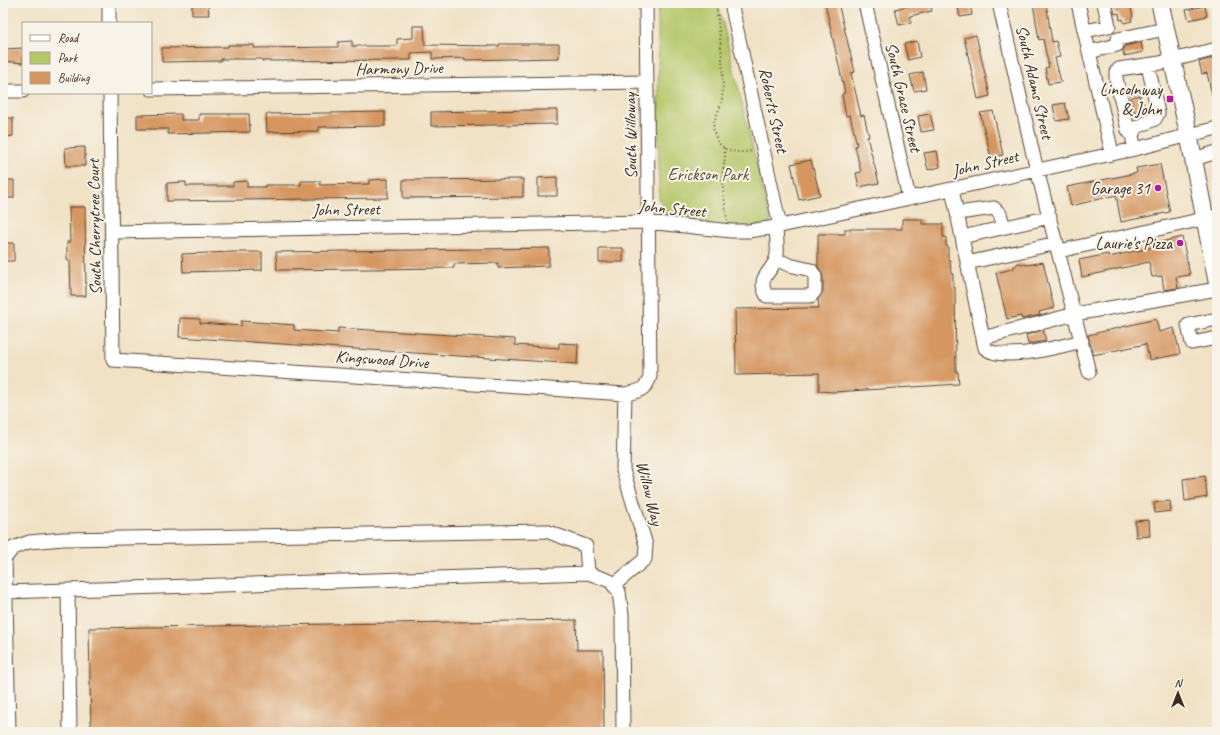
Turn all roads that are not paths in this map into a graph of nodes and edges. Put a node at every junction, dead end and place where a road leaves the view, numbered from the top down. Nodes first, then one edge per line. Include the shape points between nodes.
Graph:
1 (109, 3) edge
2 (646, 3) edge
3 (731, 3) edge
4 (865, 3) edge
5 (999, 3) edge
6 (1078, 3) edge
7 (1104, 3) edge
8 (1160, 3) edge
9 (109, 22) edge
10 (1165, 29) junction
11 (1085, 31) junction
12 (1217, 49) edge
13 (1089, 52) junction
14 (1172, 60) junction
15 (1148, 65) junction
16 (647, 82) junction
17 (152, 89) edge
18 (3, 91) edge
19 (22, 91) edge
20 (110, 94) edge
21 (1217, 128) edge
22 (1189, 136) junction
23 (1134, 142) junction
24 (1217, 152) edge
25 (1112, 153) junction
26 (1194, 159) junction
27 (1037, 169) junction
28 (952, 189) junction
29 (909, 198) junction
30 (958, 213) junction
31 (1050, 217) junction
32 (1211, 218) edge
33 (648, 222) junction
34 (778, 226) junction
35 (1004, 227) junction
36 (112, 232) junction
37 (962, 237) junction
38 (1058, 247) junction
39 (776, 258) dead end
40 (967, 263) junction
41 (1217, 281) edge
42 (1217, 289) edge
43 (1075, 314) junction
44 (1217, 319) edge
45 (983, 338) junction
46 (1217, 338) edge
47 (1082, 342) junction
48 (113, 360) joint
49 (1090, 372) dead end
50 (646, 386) joint
51 (625, 394) junction
52 (588, 573) junction
53 (614, 586) junction
54 (68, 590) junction
55 (4, 592) edge
56 (9, 732) edge
57 (70, 732) edge
58 (622, 732) edge

1 - 9 street
2 - 16 street, South Willoway
3 - 34 street, Roberts Street via 764,149
4 - 29 street, South Grace Street
5 - 27 street, South Adams Street
6 - 11 street
7 - 11 street via 1109,26
8 - 10 main road
10 - 13 street via 1118,38 1117,45
10 - 14 main road
11 - 13 street
12 - 14 street
13 - 25 street
14 - 15 street
14 - 22 main road
15 - 23 street via 1158,113 1155,118 1135,128
15 - 23 street via 1137,65 1116,72 1128,130
16 - 17 street, Harmony Drive
16 - 33 street, South Willoway
18 - 19 street
20 - 36 street, South Cherrytree Court
21 - 22 street, John Street
22 - 23 street, John Street
22 - 26 main road
23 - 25 street, John Street
24 - 26 street
25 - 27 street, John Street
26 - 32 main road
27 - 28 street, John Street
27 - 31 street, South Adams Street
28 - 29 street, John Street
28 - 30 street
29 - 34 street, John Street
30 - 35 street via 994,208 1000,214
30 - 37 street
31 - 35 street
31 - 38 street, South Adams Street
32 - 38 street
32 - 41 main road
33 - 34 street, John Street via 731,231
33 - 36 street, John Street
33 - 50 street, South Willoway via 650,376
34 - 39 street, Roberts Street
35 - 37 street
36 - 48 street, South Cherrytree Court
37 - 40 street
38 - 40 street
38 - 43 street, South Adams Street
40 - 45 street
42 - 43 street
43 - 45 street
43 - 47 street, South Adams Street
44 - 46 street via 1188,325 1192,343
45 - 47 street via 985,348 993,352 1041,352
47 - 49 street, South Adams Street
48 - 51 street, Kingswood Drive
50 - 51 street, Kingswood Drive via 637,392
51 - 53 street, Willow Way via 623,470 646,546 645,560
52 - 53 street via 610,580
52 - 54 street
52 - 55 street via 586,546 546,531 62,539 29,542 12,548 5,558
53 - 58 street via 619,592 622,615
54 - 55 street
54 - 57 street
55 - 56 street

